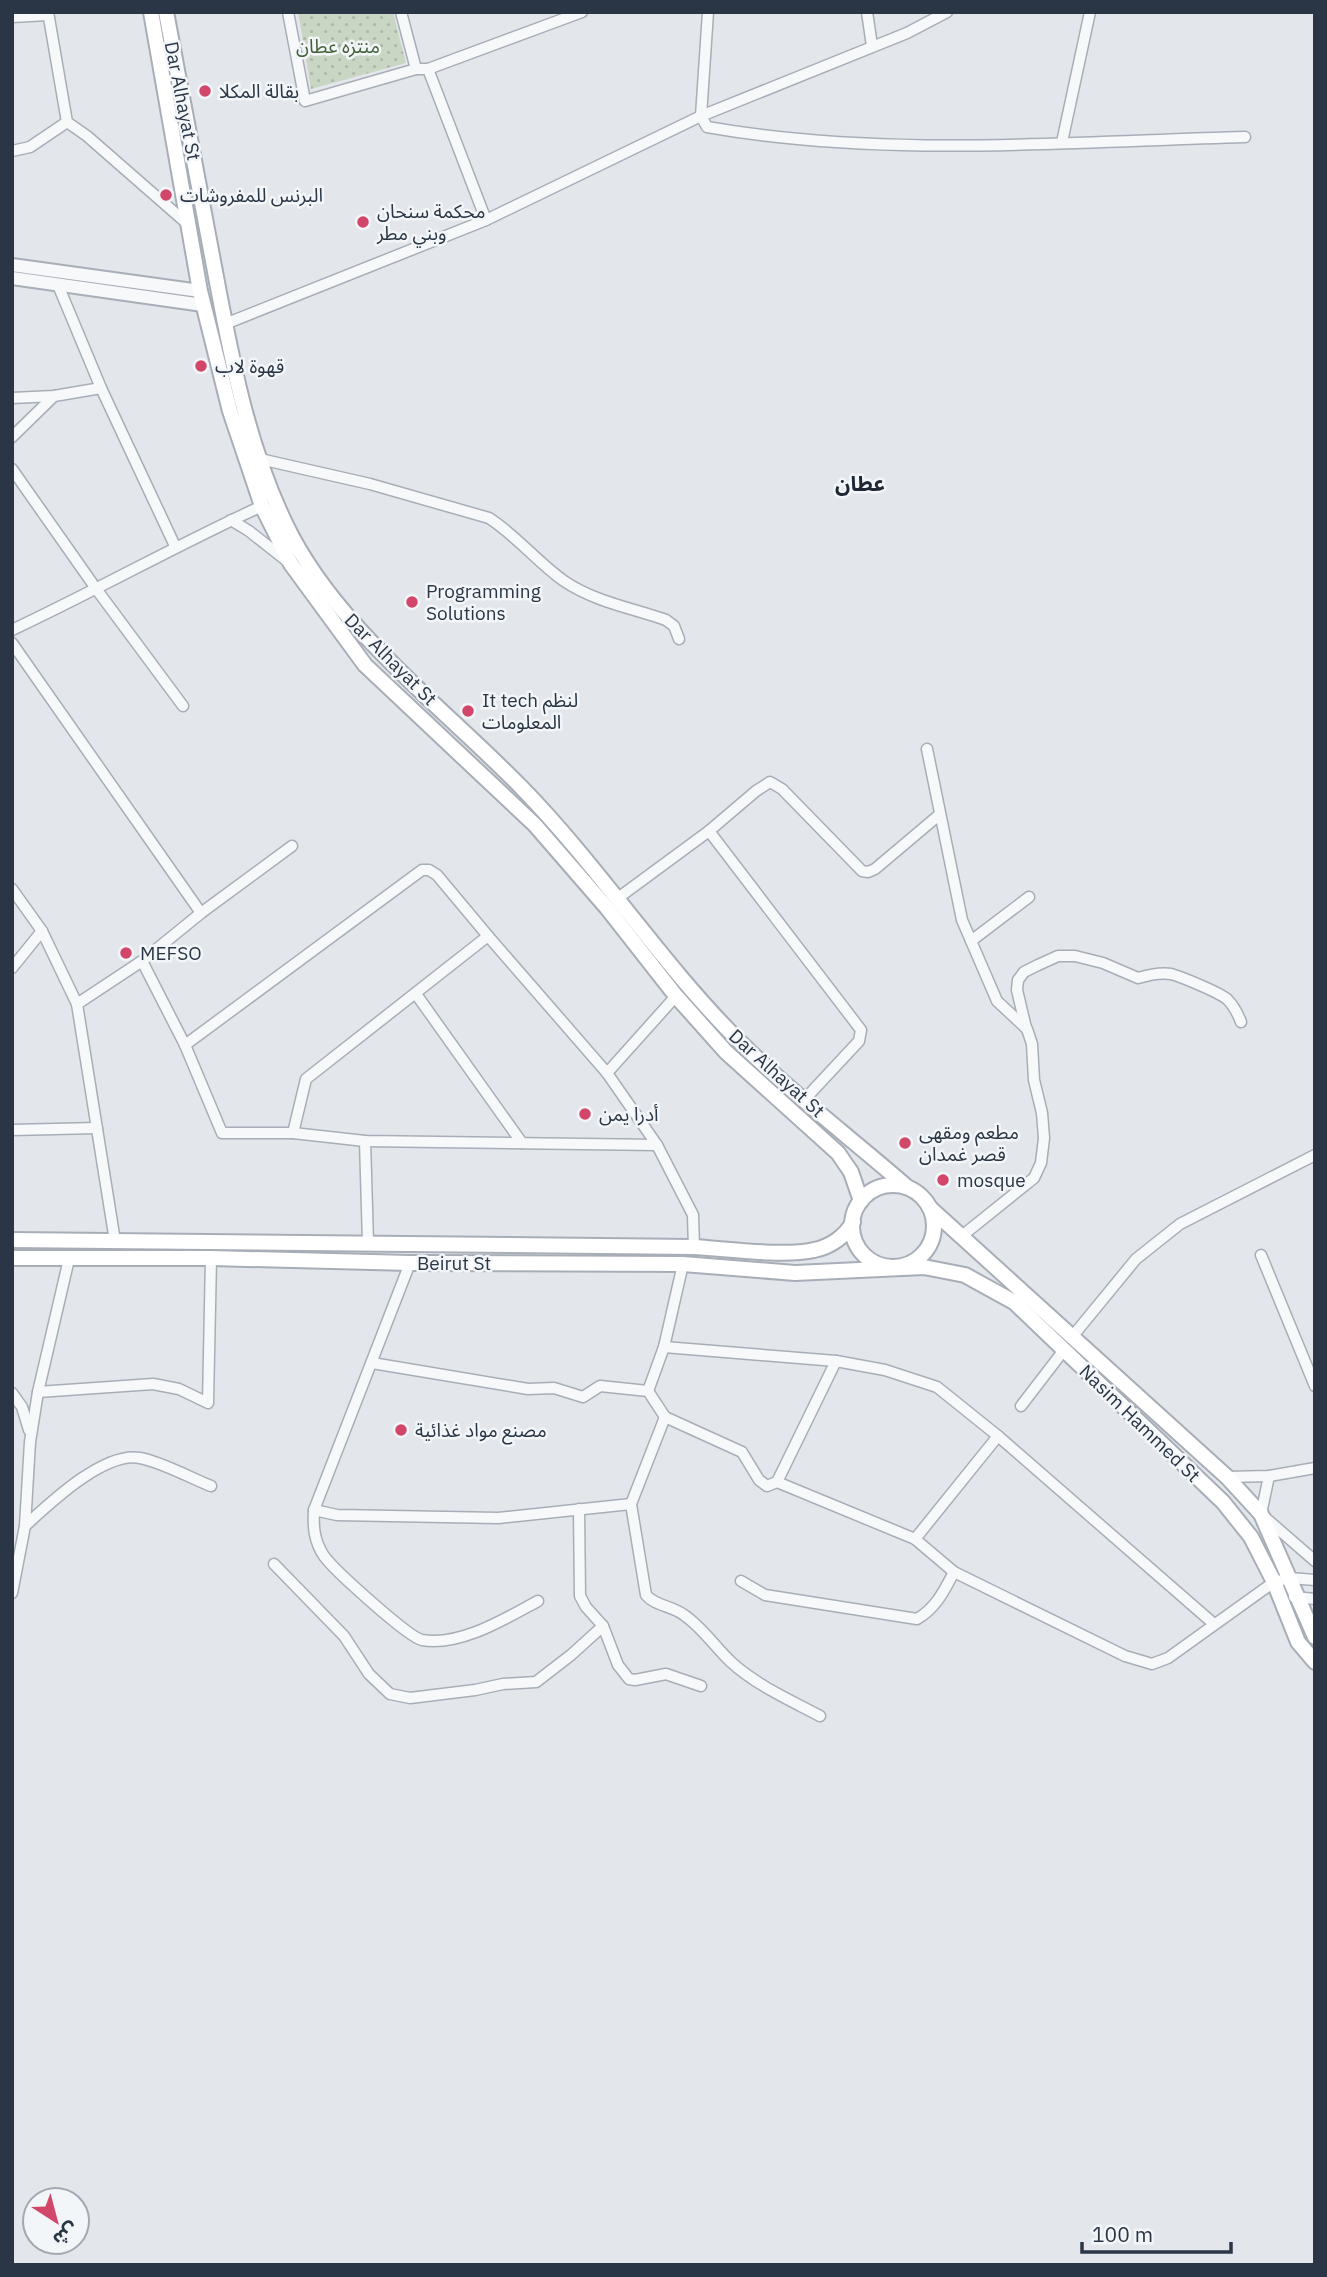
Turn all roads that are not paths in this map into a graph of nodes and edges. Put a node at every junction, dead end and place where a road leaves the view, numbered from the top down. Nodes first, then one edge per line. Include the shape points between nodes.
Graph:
1 (288, 12) edge
2 (401, 12) edge
3 (708, 12) edge
4 (867, 12) edge
5 (947, 12) edge
6 (1090, 12) edge
7 (158, 13) edge
8 (576, 13) edge
9 (48, 14) edge
10 (12, 17) edge
11 (872, 46) junction
12 (416, 69) junction
13 (428, 69) junction
14 (701, 116) junction
15 (66, 122) junction
16 (1245, 137) dead end
17 (1062, 142) junction
18 (12, 151) edge
19 (486, 220) junction
20 (190, 226) junction
21 (12, 265) edge
22 (12, 278) edge
23 (58, 285) junction
24 (202, 298) junction
25 (225, 324) junction
26 (226, 368) junction
27 (101, 388) junction
28 (54, 396) junction
29 (12, 398) edge
30 (12, 438) edge
31 (260, 459) junction
32 (12, 469) edge
33 (262, 506) junction
34 (231, 520) junction
35 (175, 546) junction
36 (291, 564) junction
37 (97, 590) junction
38 (12, 630) edge
39 (679, 639) dead end
40 (12, 643) edge
41 (183, 706) dead end
42 (927, 749) dead end
43 (939, 815) junction
44 (709, 831) junction
45 (292, 846) dead end
46 (12, 889) edge
47 (1029, 897) dead end
48 (618, 898) junction
49 (201, 913) junction
50 (43, 931) junction
51 (488, 936) junction
52 (971, 941) junction
53 (142, 961) junction
54 (12, 968) edge
55 (687, 984) junction
56 (416, 993) junction
57 (676, 996) junction
58 (77, 1004) junction
59 (1241, 1023) dead end
60 (1027, 1029) junction
61 (185, 1045) junction
62 (607, 1073) junction
63 (804, 1100) junction
64 (97, 1128) junction
65 (12, 1130) edge
66 (293, 1133) junction
67 (365, 1141) junction
68 (522, 1143) junction
69 (657, 1145) junction
70 (1315, 1155) edge
71 (907, 1187) junction
72 (861, 1201) junction
73 (930, 1208) junction
74 (852, 1222) junction
75 (963, 1235) junction
76 (12, 1240) edge
77 (115, 1241) junction
78 (368, 1243) junction
79 (429, 1246) junction
80 (694, 1247) junction
81 (1261, 1255) dead end
82 (12, 1258) edge
83 (211, 1258) junction
84 (69, 1259) junction
85 (429, 1261) junction
86 (410, 1263) junction
87 (684, 1265) junction
88 (895, 1268) junction
89 (1072, 1336) junction
90 (664, 1347) junction
91 (1064, 1350) junction
92 (836, 1361) junction
93 (372, 1363) junction
94 (1315, 1386) edge
95 (648, 1391) junction
96 (38, 1392) junction
97 (12, 1394) edge
98 (1021, 1406) dead end
99 (665, 1417) junction
100 (998, 1436) junction
101 (30, 1442) junction
102 (1315, 1468) edge
103 (1269, 1476) junction
104 (1227, 1477) junction
105 (777, 1482) junction
106 (211, 1486) dead end
107 (631, 1504) junction
108 (579, 1509) junction
109 (314, 1510) junction
110 (1261, 1514) junction
111 (25, 1527) junction
112 (915, 1539) junction
113 (1315, 1561) edge
114 (274, 1564) dead end
115 (954, 1572) junction
116 (1290, 1578) junction
117 (1315, 1580) edge
118 (741, 1581) dead end
119 (1276, 1589) junction
120 (12, 1593) edge
121 (1299, 1597) junction
122 (1315, 1598) edge
123 (538, 1601) dead end
124 (1214, 1624) junction
125 (603, 1626) junction
126 (1315, 1637) edge
127 (1315, 1662) edge
128 (701, 1686) dead end
129 (820, 1716) dead end

1 - 12 street via 305,102
2 - 12 street
3 - 14 street
4 - 11 street
5 - 11 street
6 - 17 street
7 - 20 main road, Dar Alhayat St
7 - 25 main road, Dar Alhayat St
8 - 13 street
9 - 10 street
9 - 15 street
11 - 14 street
12 - 13 street
13 - 19 street
14 - 17 street via 707,127 755,136 914,145
14 - 19 street
15 - 18 street via 30,147
15 - 20 street
16 - 17 street
19 - 25 street
20 - 24 main road, Dar Alhayat St
21 - 24 street
22 - 23 street
23 - 24 street
23 - 27 street
24 - 26 main road, Dar Alhayat St
25 - 26 main road, Dar Alhayat St
26 - 31 main road, Dar Alhayat St
26 - 33 main road, Dar Alhayat St via 230,411
27 - 28 street
27 - 35 street
28 - 29 street
28 - 30 street
31 - 39 street via 489,518 564,581 601,601 666,620
31 - 48 main road, Dar Alhayat St via 287,528 335,601 522,788
32 - 37 street
33 - 34 street
33 - 36 main road, Dar Alhayat St
34 - 35 street
34 - 36 street
35 - 37 street
36 - 57 main road, Dar Alhayat St via 365,665 535,825
37 - 38 street
37 - 41 street
40 - 49 street
42 - 43 street
43 - 44 street via 868,872 862,872 770,782
43 - 52 street via 962,920
44 - 48 street
44 - 63 street via 861,1030 859,1041
45 - 49 street
46 - 50 street
47 - 52 street
48 - 55 main road, Dar Alhayat St
49 - 53 street
50 - 54 street
50 - 58 street
51 - 56 street
51 - 61 street via 437,876 422,870
51 - 62 street
52 - 60 street via 997,1001
53 - 58 street
53 - 61 street
55 - 57 main road
55 - 63 main road, Dar Alhayat St via 738,1040
56 - 66 street via 306,1079
56 - 68 street
57 - 62 street
57 - 72 main road, Dar Alhayat St via 726,1052 838,1153 851,1172
58 - 64 street
59 - 60 street via 1226,999 1187,980 1169,974 1138,978 1103,963 1058,956 1024,972 1018,980
60 - 75 street via 1042,1113 1041,1163 1034,1178
61 - 66 street via 222,1133
62 - 69 street
63 - 71 main road, Dar Alhayat St
64 - 65 street
64 - 77 street
66 - 67 street
67 - 68 street
67 - 78 street
68 - 69 street
69 - 80 street via 692,1215
70 - 89 street via 1180,1224 1136,1259
71 - 72 main road via 882,1186
71 - 73 main road
72 - 74 main road
73 - 75 main road, Nasim Hammed St
73 - 88 main road via 934,1221 928,1246 920,1257
74 - 80 main road, Beirut St via 848,1231 816,1250
74 - 88 main road via 859,1248 881,1265
75 - 89 main road, Nasim Hammed St
76 - 77 main road, Beirut St
77 - 78 main road, Beirut St
78 - 79 main road, Beirut St
79 - 80 main road, Beirut St
79 - 85 main road
81 - 94 street
82 - 84 main road, Beirut St
83 - 84 main road, Beirut St
83 - 86 main road, Beirut St
83 - 96 street via 208,1403 179,1389 153,1384
84 - 96 street
85 - 86 main road, Beirut St
85 - 87 main road, Beirut St
86 - 93 street
87 - 88 main road, Beirut St via 795,1273
87 - 90 street
88 - 91 main road, Nasim Hammed St via 924,1267 965,1275 1014,1302
89 - 104 main road, Nasim Hammed St
90 - 92 street
90 - 95 street
91 - 98 street
91 - 119 main road, Nasim Hammed St via 1223,1502 1251,1537
92 - 100 street via 937,1387
92 - 105 street
93 - 95 street via 528,1389 554,1388 583,1397 600,1387
93 - 109 street
95 - 99 street
96 - 101 street
97 - 101 street via 29,1423
99 - 105 street via 742,1452 767,1486
99 - 107 street
100 - 112 street
100 - 124 street
101 - 111 street
102 - 103 street
103 - 104 street
103 - 110 street
104 - 110 main road, Nasim Hammed St
105 - 112 street
106 - 111 street via 140,1458 120,1459 75,1482
107 - 108 street
107 - 129 street via 646,1595 685,1615 732,1663 763,1685
108 - 109 street via 498,1518 337,1515
108 - 125 street via 580,1596
109 - 123 street via 313,1530 324,1557 420,1640 448,1639 488,1628
110 - 113 street
110 - 116 main road, Nasim Hammed St
111 - 120 street
112 - 115 street
114 - 125 street via 344,1636 369,1674 390,1694 411,1698 536,1682
115 - 118 street via 939,1600 917,1619 765,1595
115 - 124 street via 1125,1656 1152,1664 1168,1658
116 - 117 street
116 - 119 street
116 - 121 main road, Nasim Hammed St
119 - 121 street
119 - 124 street
119 - 127 main road, Nasim Hammed St via 1298,1642
121 - 122 street
121 - 126 main road, Nasim Hammed St
125 - 128 street via 618,1665 629,1679 666,1674

